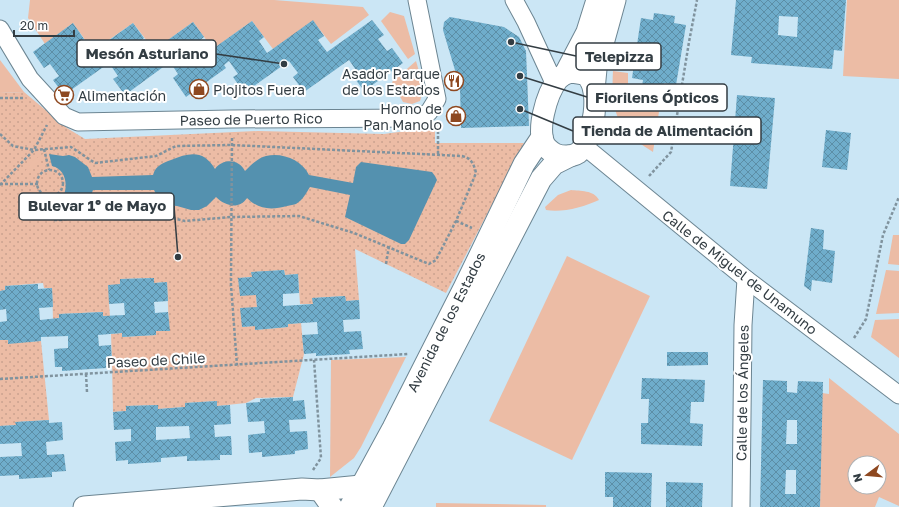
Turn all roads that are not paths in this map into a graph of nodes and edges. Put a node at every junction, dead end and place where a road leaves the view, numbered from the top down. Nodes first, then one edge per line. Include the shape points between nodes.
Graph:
1 (417, 0) edge
2 (514, 0) edge
3 (597, 0) edge
4 (615, 0) edge
5 (0, 29) edge
6 (560, 79) junction
7 (594, 90) junction
8 (542, 137) junction
9 (577, 151) junction
10 (746, 280) junction
11 (899, 395) edge
12 (383, 483) junction
13 (360, 487) junction
14 (311, 490) junction
15 (84, 507) edge
16 (332, 507) edge
17 (350, 507) edge
18 (370, 507) edge
19 (741, 507) edge

1 - 5 street, Paseo de Puerto Rico via 437,99 429,112 418,118 78,122 64,116 30,79
2 - 6 street
3 - 6 street via 587,32
4 - 7 street via 596,69
6 - 7 street via 572,72 584,74
6 - 8 street via 545,109
7 - 9 street via 592,124
8 - 9 street via 544,145 559,156
8 - 13 street, Avenida de los Estados via 524,164 393,428
9 - 10 street, Calle de Miguel de Unamuno via 636,190
9 - 12 street, Avenida de los Estados via 554,164 541,179
10 - 11 street, Calle de Miguel de Unamuno
10 - 19 street, Calle de los Ángeles via 743,325
12 - 13 street
12 - 18 street, Avenida de los Estados
13 - 14 street
13 - 17 street, Avenida de los Estados
14 - 15 street
14 - 16 street

